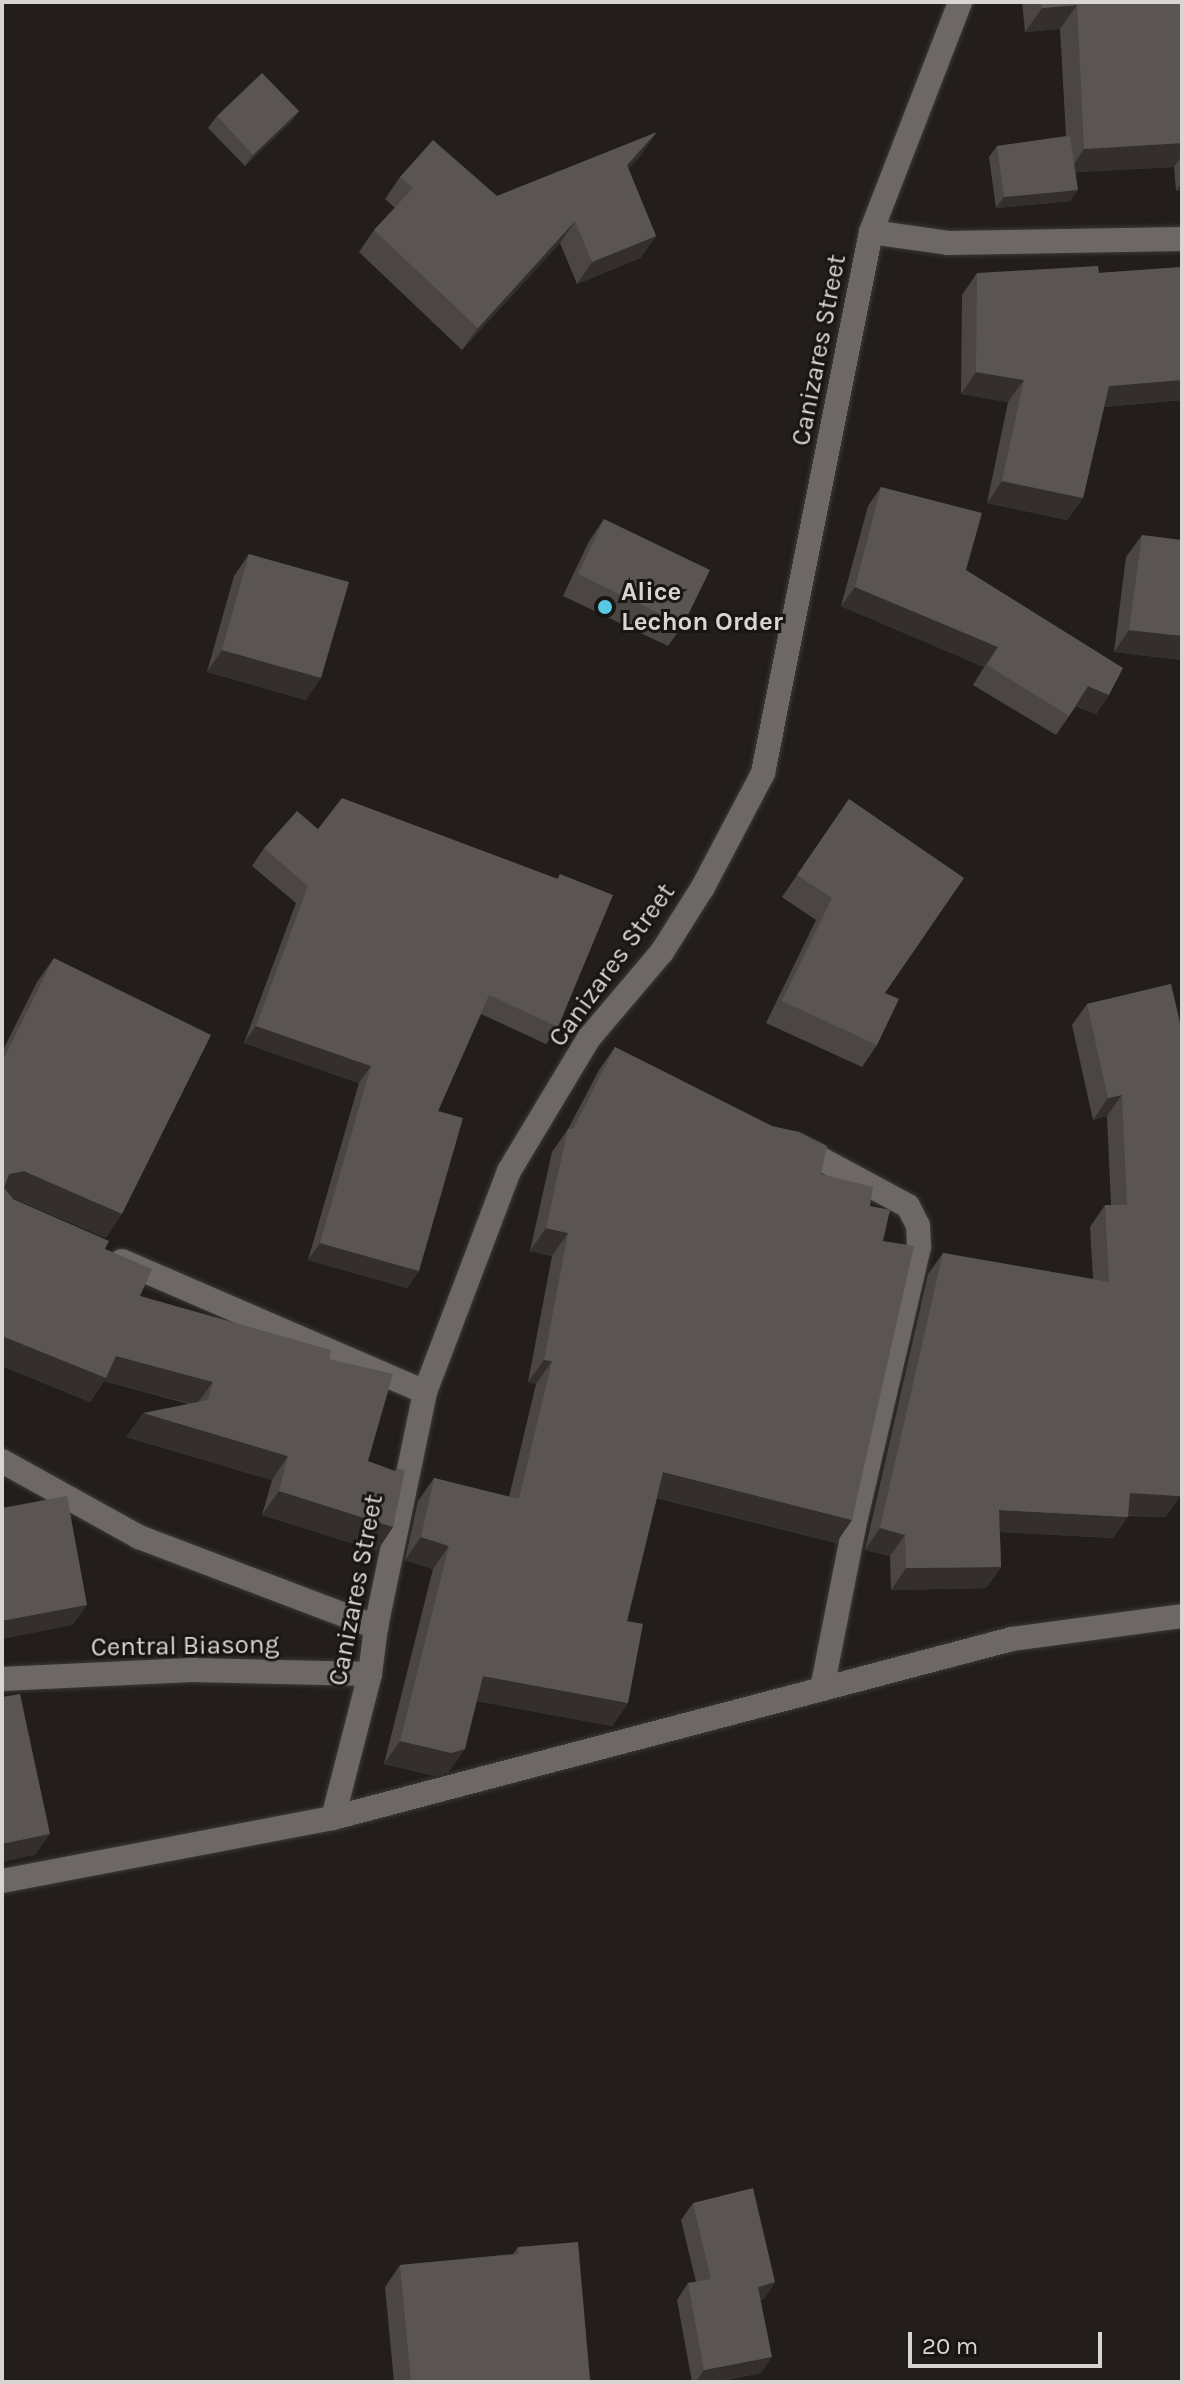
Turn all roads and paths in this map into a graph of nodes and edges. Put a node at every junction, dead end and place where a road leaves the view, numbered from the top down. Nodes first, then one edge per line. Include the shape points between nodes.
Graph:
1 (960, 2) edge
2 (871, 232) junction
3 (1182, 239) edge
4 (589, 1038) junction
5 (617, 1052) edge
6 (771, 1132) edge
7 (104, 1253) edge
8 (425, 1392) junction
9 (2, 1461) edge
10 (1182, 1616) edge
11 (376, 1627) junction
12 (370, 1674) junction
13 (2, 1679) edge
14 (822, 1689) junction
15 (333, 1818) junction
16 (2, 1881) edge

1 - 2 street, Canizares Street
2 - 3 street via 948,243
2 - 4 street, Canizares Street via 763,773 662,952
4 - 5 street
4 - 8 street, Canizares Street via 509,1171
6 - 14 street via 884,1190 908,1206 918,1226 919,1247
7 - 8 street
8 - 11 street, Canizares Street
9 - 11 street via 139,1537
10 - 14 street via 1012,1639
11 - 12 street, Canizares Street
12 - 13 street, Central Biasong via 191,1670
12 - 15 street, Canizares Street
14 - 15 street
15 - 16 street

